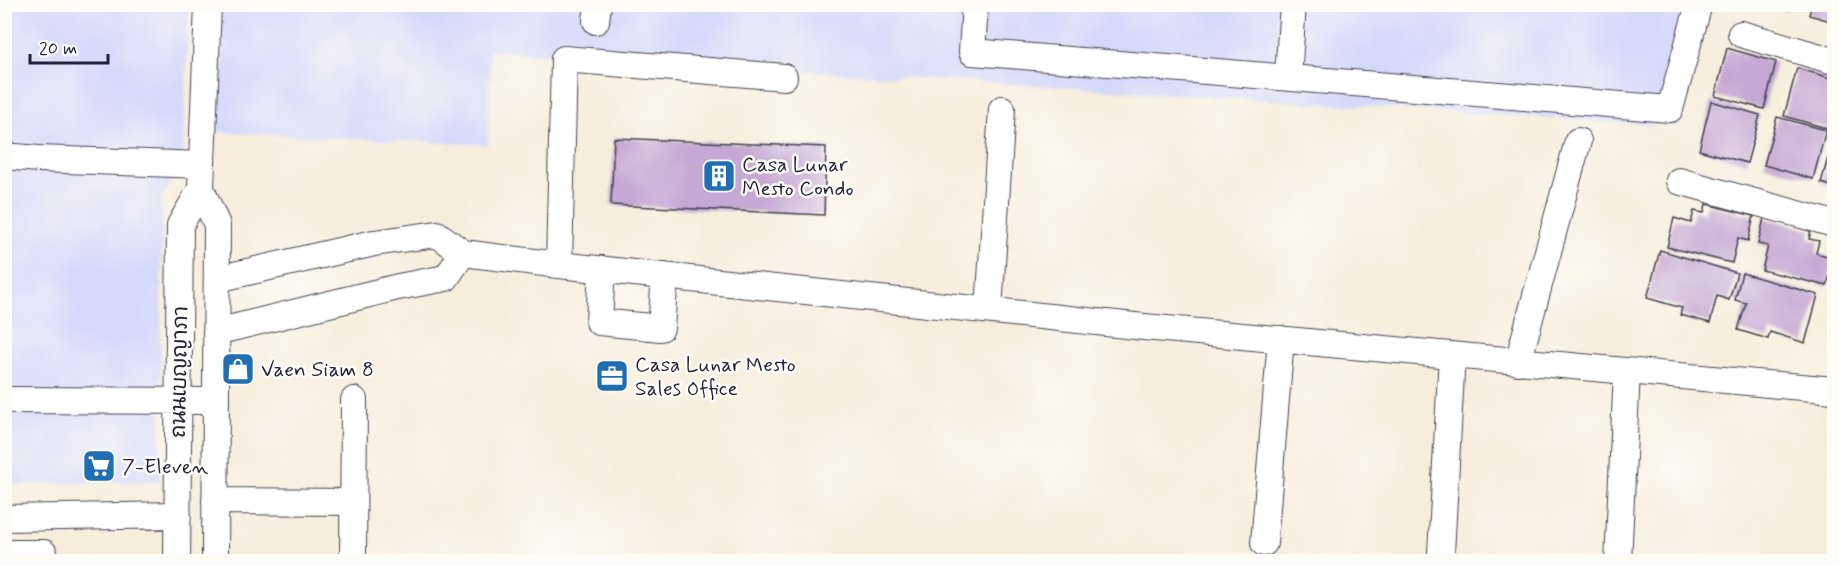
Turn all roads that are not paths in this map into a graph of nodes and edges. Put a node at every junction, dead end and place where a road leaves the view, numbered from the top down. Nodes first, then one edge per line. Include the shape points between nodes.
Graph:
1 (208, 4) edge
2 (975, 4) edge
3 (1293, 4) edge
4 (1699, 4) edge
5 (1742, 34) dead end
6 (1834, 62) edge
7 (784, 77) dead end
8 (1288, 77) junction
9 (1002, 109) dead end
10 (1578, 141) dead end
11 (4, 156) edge
12 (202, 177) junction
13 (1678, 181) dead end
14 (1834, 224) edge
15 (463, 253) junction
16 (559, 265) junction
17 (602, 269) junction
18 (665, 276) junction
19 (217, 279) junction
20 (989, 310) junction
21 (216, 332) junction
22 (1281, 339) junction
23 (1452, 355) junction
24 (1518, 362) junction
25 (1627, 371) junction
26 (1833, 387) edge
27 (4, 400) edge
28 (354, 400) dead end
29 (178, 401) junction
30 (216, 401) junction
31 (215, 501) junction
32 (353, 502) junction
33 (178, 515) junction
34 (4, 518) edge
35 (1264, 543) dead end
36 (4, 553) edge
37 (1441, 553) dead end
38 (44, 561) edge
39 (177, 561) edge
40 (215, 561) edge
41 (353, 561) edge
42 (1618, 561) edge

1 - 12 street, ถนนเบญญาภา
2 - 8 street via 972,52
3 - 8 street
4 - 8 street via 1670,109
5 - 6 street
7 - 16 street via 564,59
9 - 20 street
10 - 24 street
11 - 12 street
12 - 19 street, ถนนเบญญาภา via 217,225
12 - 29 street, ถนนเบญญาภา via 180,225
13 - 14 street
15 - 16 street
15 - 19 street via 437,234 374,243
15 - 21 street via 446,278
16 - 17 street
17 - 18 street
17 - 18 street via 599,322 661,328
18 - 20 street
19 - 21 street, ถนนเบญญาภา
20 - 22 street
21 - 30 street, ถนนเบญญาภา
22 - 23 street
22 - 35 street
23 - 24 street
23 - 37 street
24 - 25 street
25 - 26 street
25 - 42 street
27 - 29 street
28 - 32 street
29 - 30 street
29 - 33 street, ถนนเบญญาภา
30 - 31 street, ถนนเบญญาภา
31 - 32 street
31 - 40 street, ถนนเบญญาภา
32 - 41 street
33 - 34 street
33 - 39 street, ถนนเบญญาภา
36 - 38 street via 44,553

